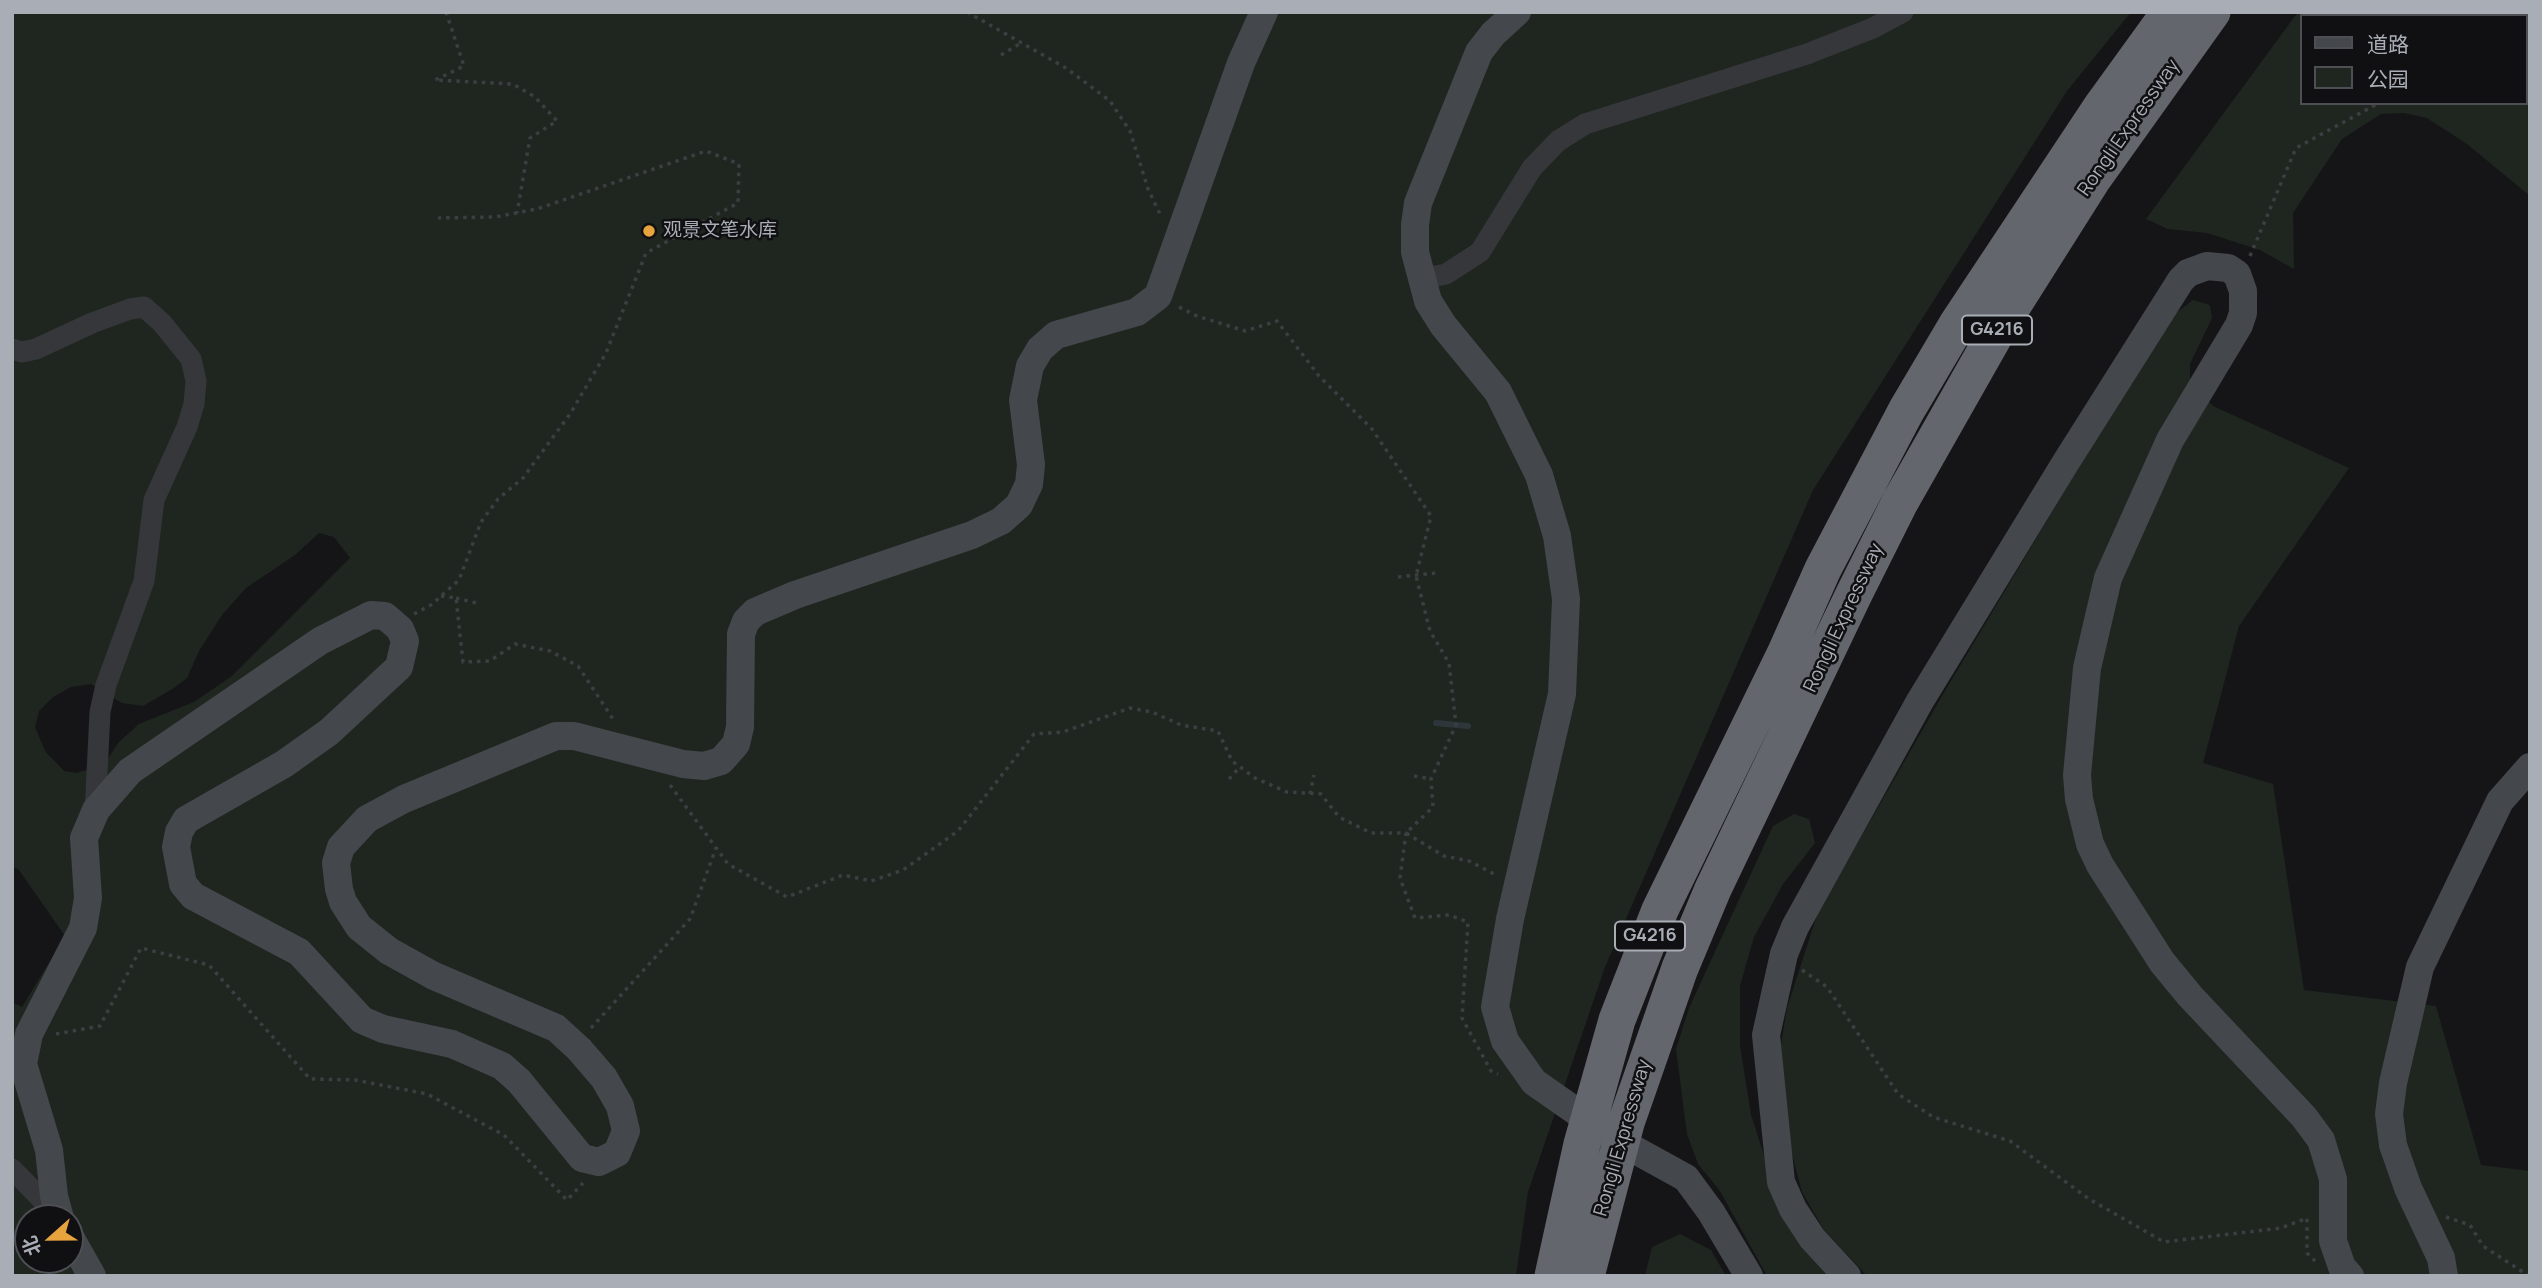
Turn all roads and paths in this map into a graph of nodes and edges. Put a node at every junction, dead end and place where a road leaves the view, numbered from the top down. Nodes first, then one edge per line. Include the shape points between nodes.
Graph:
1 (446, 12) edge
2 (967, 12) edge
3 (1264, 12) edge
4 (1517, 12) edge
5 (1903, 12) edge
6 (2170, 12) edge
7 (2211, 12) edge
8 (1021, 43) junction
9 (1001, 55) dead end
10 (2375, 105) edge
11 (517, 213) junction
12 (438, 218) dead end
13 (1175, 245) junction
14 (1420, 279) junction
15 (2240, 281) junction
16 (1158, 296) junction
17 (12, 349) edge
18 (1436, 573) dead end
19 (1416, 576) junction
20 (1398, 577) dead end
21 (441, 596) junction
22 (456, 598) junction
23 (476, 603) dead end
24 (385, 616) junction
25 (649, 756) junction
26 (1240, 766) junction
27 (2530, 767) edge
28 (1314, 775) dead end
29 (1413, 776) dead end
30 (1229, 779) dead end
31 (1431, 779) junction
32 (1311, 793) junction
33 (95, 814) junction
34 (1406, 833) junction
35 (716, 848) junction
36 (1519, 881) junction
37 (1783, 957) junction
38 (28, 1039) junction
39 (576, 1045) junction
40 (1502, 1076) dead end
41 (605, 1161) junction
42 (12, 1169) edge
43 (46, 1204) edge
44 (56, 1204) edge
45 (2420, 1213) junction
46 (1579, 1253) edge
47 (2321, 1268) dead end
48 (1553, 1276) edge
49 (1749, 1276) edge
50 (1847, 1276) edge
51 (2350, 1276) edge
52 (2444, 1276) edge
53 (2529, 1276) edge

1 - 11 path via 464,66 435,80 513,84 535,97 556,121 530,138
2 - 8 path
3 - 13 street
4 - 14 street via 1479,52 1418,203 1415,253
5 - 14 street via 1818,50 1585,124 1559,141 1532,168 1480,252 1446,274
6 - 46 highway, Rongli Expressway / G4216 via 2087,127 1952,334 1863,489 1660,910 1617,1020
7 - 46 highway, Rongli Expressway / G4216 via 2092,180 2001,324 1900,502 1713,889 1650,1045
8 - 9 path
8 - 13 path via 1066,68 1110,101 1130,131 1148,189
10 - 15 path via 2296,148
11 - 12 path
11 - 21 path via 706,151 739,164 738,203 646,253 606,353 570,414 523,478 498,499 481,522 458,580
13 - 16 street
14 - 36 street via 1443,325 1486,376 1523,436 1549,505 1562,567 1566,631 1562,694
15 - 37 street via 2237,274 2218,266 2197,269 2180,280 1920,701 1795,927
15 - 51 street via 2244,300 2239,325 2170,440 2108,578 2087,667 2079,799 2100,865 2162,962 2320,1140 2333,1179 2333,1241
16 - 19 path via 1197,316 1245,331 1277,321 1319,376 1372,429 1431,516
16 - 25 street via 1137,312 1067,330 1040,349 1024,381 1029,484 1019,505 1002,521 755,612 741,634 740,727 729,755 704,766
17 - 33 street via 36,349 144,307 191,359 196,382 187,427 154,500 144,581 106,685 100,712
18 - 19 path
19 - 20 path
19 - 31 path via 1430,631 1449,663 1456,726
21 - 22 path
21 - 24 path via 411,616
22 - 23 path
22 - 25 path via 463,662 490,661 515,644 550,651 578,666 629,743
24 - 33 street via 370,615 320,641 141,763
24 - 41 street via 401,629 405,641 399,667 329,732 284,764 186,820 176,847 183,884 193,896 299,952 362,1020 452,1044 502,1066 583,1158 592,1163
25 - 35 path
25 - 39 street via 574,736 556,736 367,818 341,847 339,889 359,927 433,976 556,1028
26 - 30 path
26 - 32 path via 1287,792
26 - 35 path via 1232,761 1218,731 1130,708 1063,732 1034,734 958,831 903,870 871,881 843,874 787,897 728,864
27 - 45 street via 2500,801 2420,967 2389,1114 2393,1144
28 - 32 path
29 - 31 path
31 - 34 path via 1433,807
32 - 34 path via 1321,794 1339,817 1371,833
33 - 38 street via 84,838 88,898 83,928
34 - 36 path via 1444,856
34 - 40 path via 1400,878 1415,918 1449,915 1468,922 1462,1018 1491,1072
35 - 39 path via 690,919
36 - 49 street via 1495,1007 1514,1057 1546,1092 1617,1140 1686,1178
37 - 47 path via 1827,987 1898,1094 1933,1117 2010,1141 2089,1199 2164,1242 2281,1228 2306,1218 2307,1253
37 - 50 street via 1766,1035 1781,1182 1812,1238
38 - 41 path via 100,1026 141,948 209,965 310,1079 355,1080 426,1094 504,1135 567,1200
38 - 44 street via 23,1064 49,1150
39 - 41 street via 604,1078 625,1123 622,1147
42 - 43 street
45 - 52 street via 2441,1258
45 - 53 path via 2470,1225 2483,1246
46 - 48 highway, Rongli Expressway / G4216

